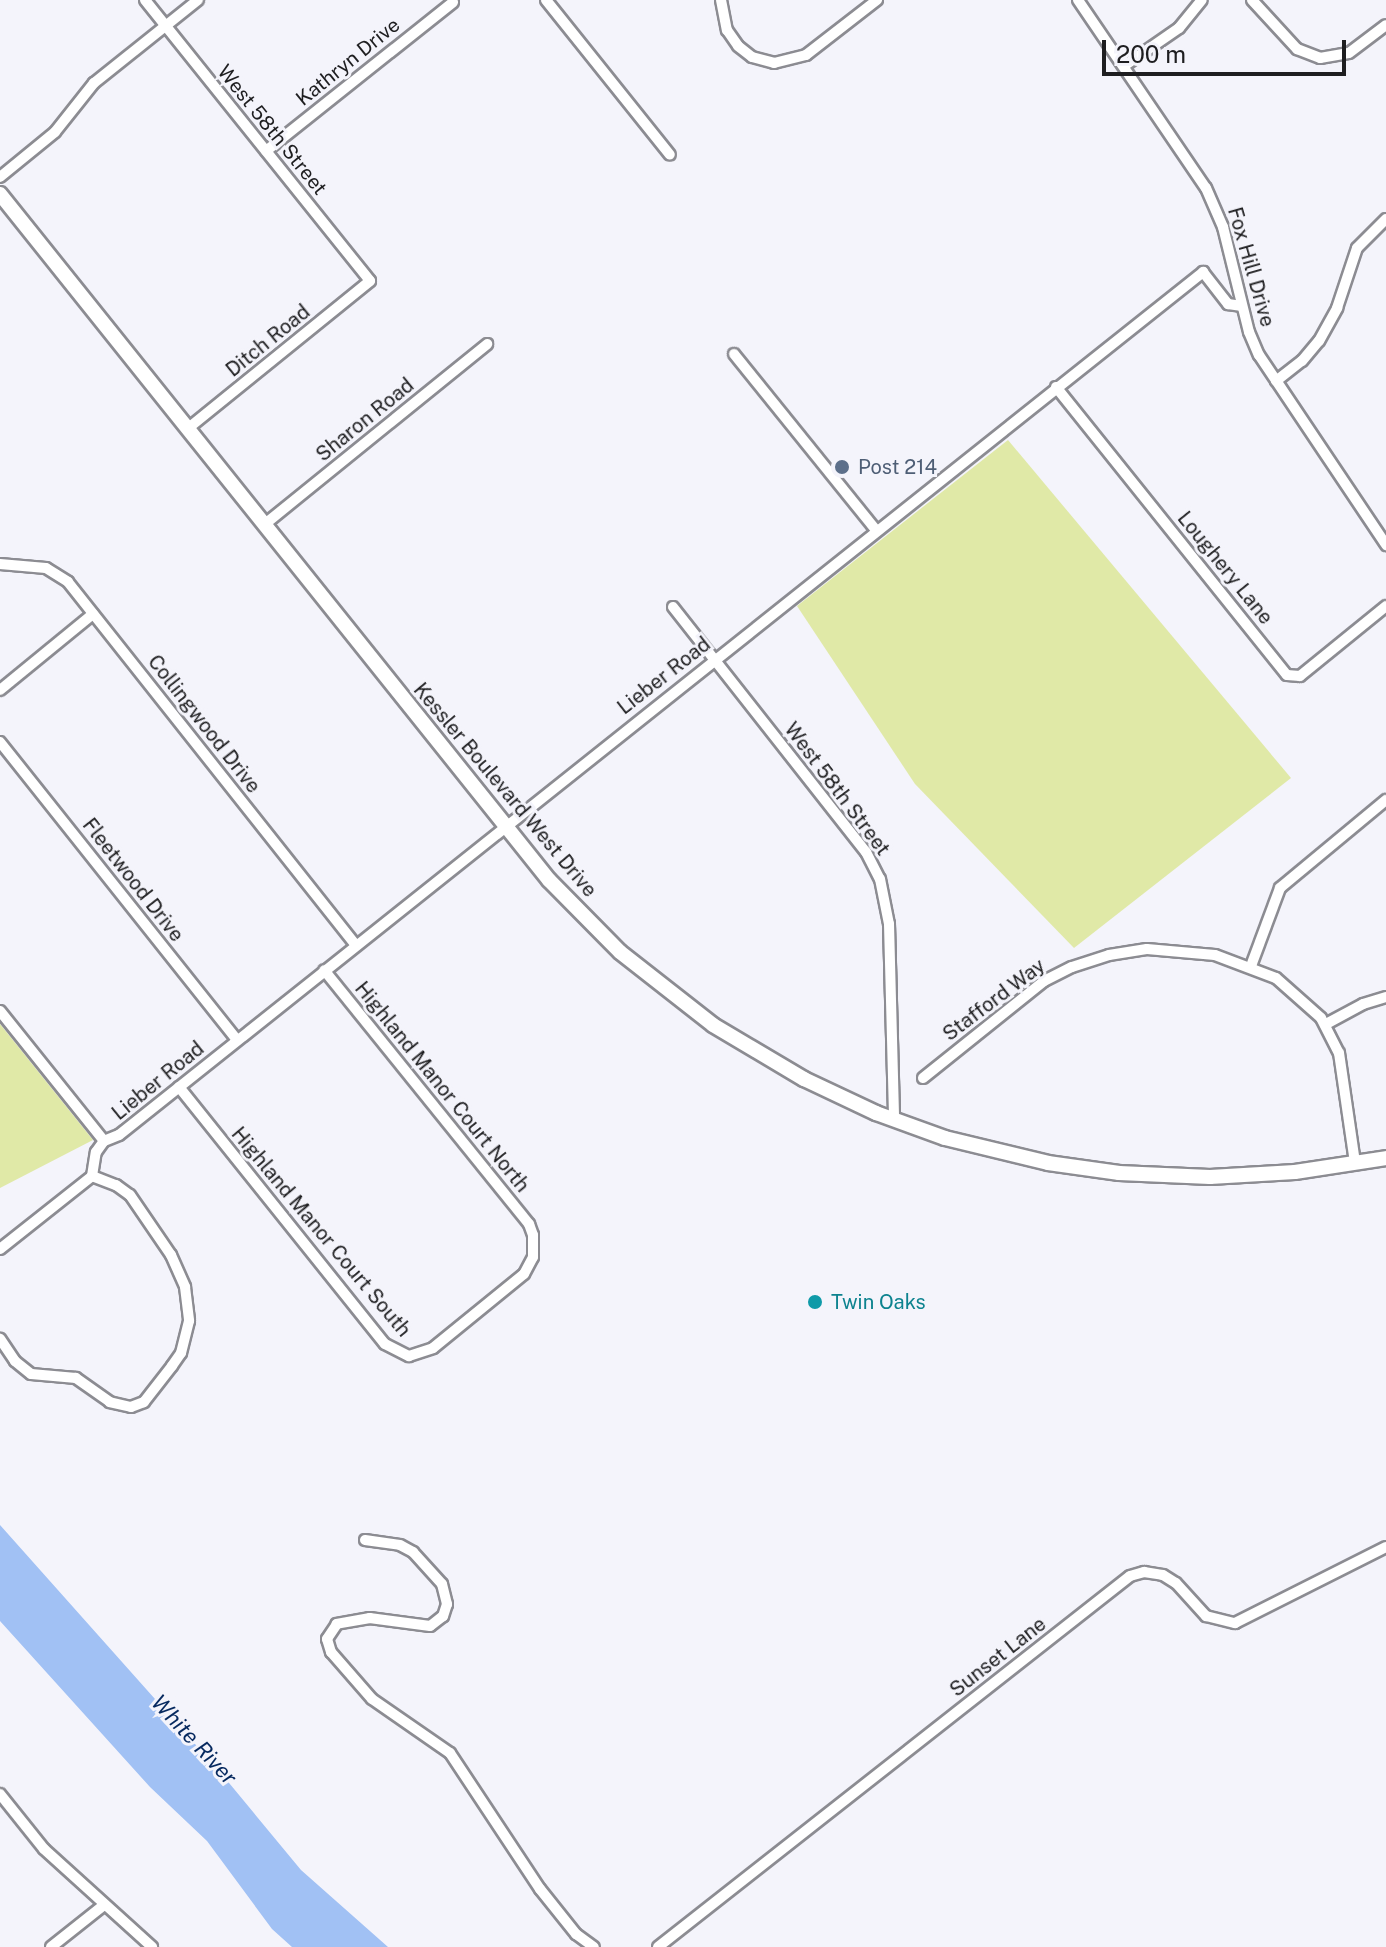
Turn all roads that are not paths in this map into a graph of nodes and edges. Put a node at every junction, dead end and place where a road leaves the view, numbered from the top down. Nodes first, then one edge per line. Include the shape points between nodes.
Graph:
1 (145, 0) edge
2 (198, 0) edge
3 (546, 0) edge
4 (721, 0) edge
5 (877, 0) edge
6 (1078, 0) edge
7 (1202, 0) edge
8 (1252, 0) edge
9 (453, 2) edge
10 (1386, 25) edge
11 (166, 26) junction
12 (1124, 66) junction
13 (266, 151) junction
14 (670, 155) dead end
15 (0, 177) edge
16 (0, 194) edge
17 (1386, 219) edge
18 (370, 281) joint
19 (1242, 306) junction
20 (487, 344) dead end
21 (734, 354) dead end
22 (1276, 381) junction
23 (1056, 387) junction
24 (187, 429) junction
25 (265, 524) junction
26 (876, 530) junction
27 (1386, 545) edge
28 (0, 564) edge
29 (1386, 606) edge
30 (673, 607) dead end
31 (93, 614) junction
32 (713, 660) junction
33 (0, 690) edge
34 (0, 742) edge
35 (1386, 800) edge
36 (504, 826) junction
37 (356, 945) junction
38 (1251, 966) junction
39 (324, 970) junction
40 (1386, 997) edge
41 (0, 1011) edge
42 (1326, 1024) junction
43 (237, 1040) junction
44 (923, 1078) dead end
45 (179, 1087) junction
46 (894, 1120) junction
47 (104, 1141) junction
48 (1386, 1158) edge
49 (1355, 1163) junction
50 (92, 1176) junction
51 (531, 1228) joint
52 (0, 1249) edge
53 (0, 1339) edge
54 (365, 1540) dead end
55 (1386, 1547) edge
56 (0, 1794) edge
57 (10, 1808) junction
58 (0, 1816) edge
59 (104, 1905) junction
60 (51, 1947) edge
61 (152, 1947) edge
62 (594, 1947) edge
63 (658, 1947) edge

1 - 11 street, West 58th Street
2 - 11 street
3 - 14 street
4 - 5 street via 725,23 738,46 774,63 806,55
6 - 12 street, Fox Hill Drive
7 - 12 street via 1179,28
8 - 10 street via 1297,49 1320,58 1349,53
9 - 13 street, Kathryn Drive
11 - 13 street, West 58th Street
11 - 15 street via 94,83 55,132
12 - 19 street, Fox Hill Drive via 1214,202
13 - 18 street, West 58th Street
16 - 24 main road, Kessler Boulevard West Drive
17 - 22 street via 1357,248 1337,308 1319,341
18 - 24 street, Ditch Road
19 - 22 street, Fox Hill Drive via 1259,355
19 - 23 street, Lieber Road via 1228,304 1203,272
20 - 25 street, Sharon Road
21 - 26 street
22 - 27 street, Fox Hill Drive
23 - 26 street, Lieber Road
23 - 29 street, Loughery Lane via 1287,675 1300,676
24 - 25 main road, Kessler Boulevard West Drive
25 - 36 main road, Kessler Boulevard West Drive
26 - 32 street, Lieber Road
28 - 31 street, Collingwood Drive via 56,572
30 - 32 street, West 58th Street
31 - 33 street
31 - 37 street, Collingwood Drive
32 - 36 street, Lieber Road
32 - 46 street, West 58th Street via 866,852 880,879 888,916
34 - 43 street, Fleetwood Drive
35 - 38 street via 1280,888
36 - 37 street, Lieber Road
36 - 46 main road, Kessler Boulevard West Drive via 598,932 679,1001 784,1069
37 - 39 street, Lieber Road
38 - 42 street, Stafford Way via 1286,985
38 - 44 street, Stafford Way via 1164,949 1087,961 1044,981
39 - 43 street, Lieber Road
39 - 51 street, Highland Manor Court North
40 - 42 street
41 - 47 street
42 - 49 street via 1339,1053
43 - 45 street, Lieber Road
45 - 47 street, Lieber Road
45 - 51 street, Highland Manor Court South via 385,1344 401,1355 428,1352 524,1274 534,1254
46 - 49 main road, Kessler Boulevard West Drive via 993,1151 1119,1173 1239,1176
47 - 50 street
48 - 49 main road, Kessler Boulevard West Drive
50 - 52 street
50 - 53 street via 130,1195 175,1261 188,1304 181,1353 144,1402 124,1407 76,1378 31,1374
54 - 62 street via 413,1552 442,1584 447,1604 443,1616 430,1626 363,1618 337,1624 327,1639 331,1652 372,1699 450,1753 549,1902
55 - 63 street, Sunset Lane via 1235,1623 1206,1616 1167,1576 1130,1576
56 - 57 street
57 - 58 street
57 - 59 street via 44,1849
59 - 60 street
59 - 61 street

